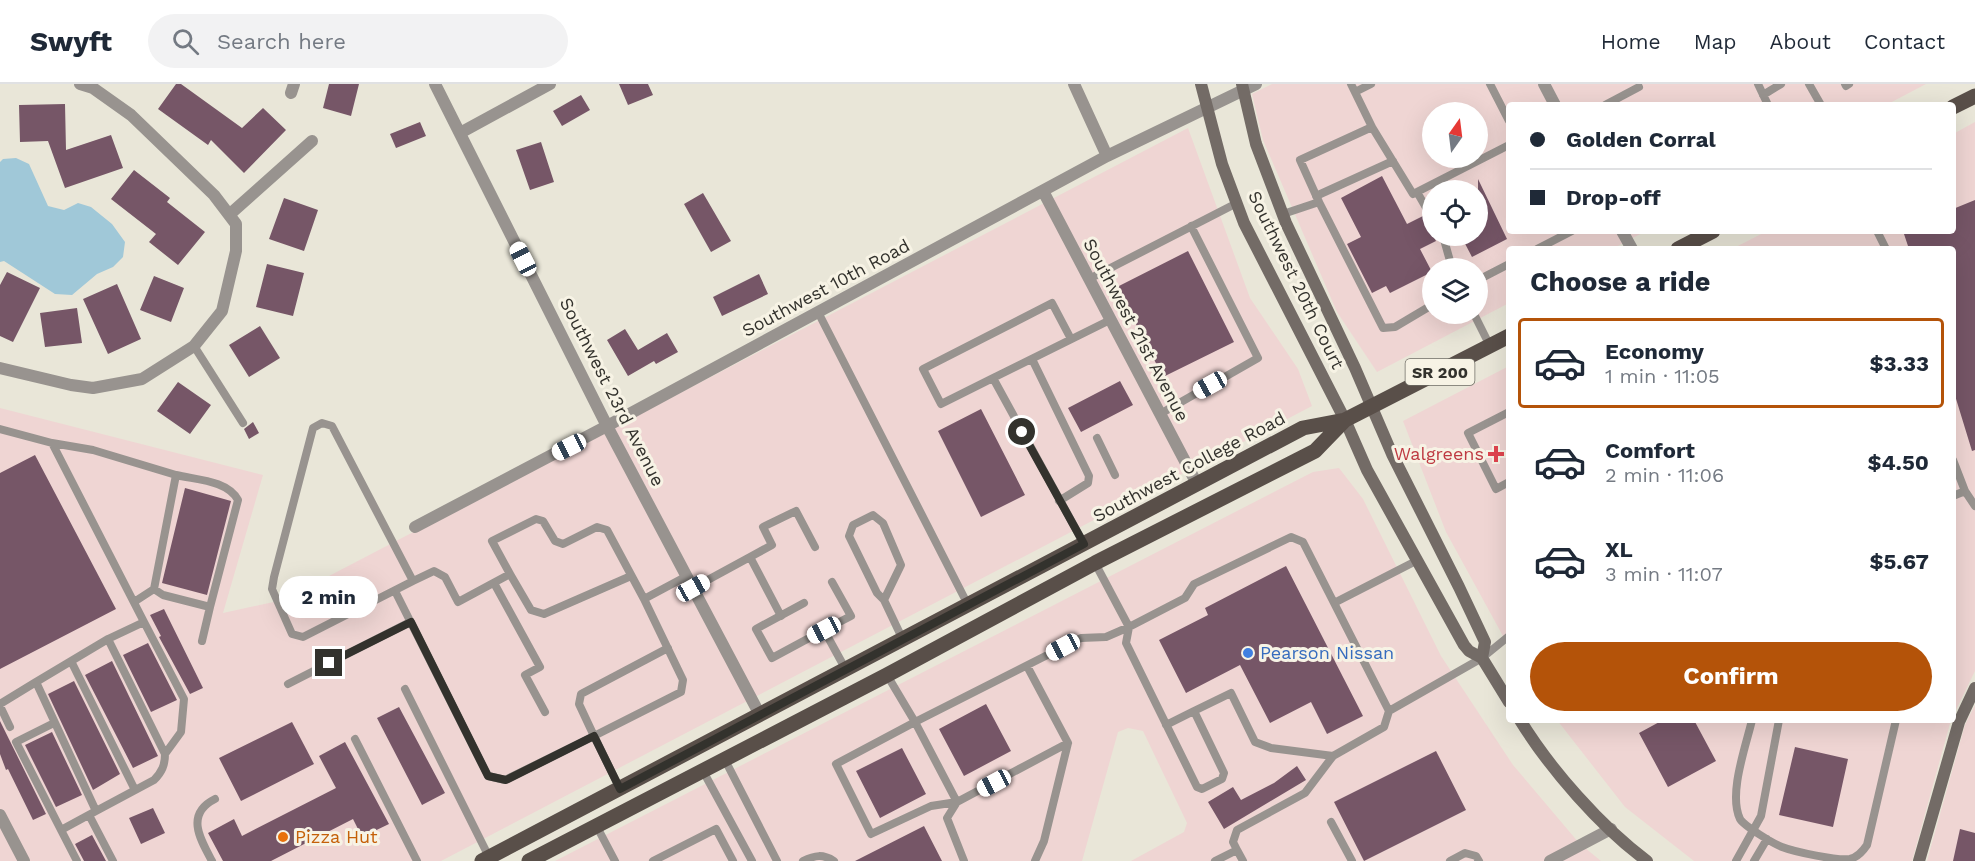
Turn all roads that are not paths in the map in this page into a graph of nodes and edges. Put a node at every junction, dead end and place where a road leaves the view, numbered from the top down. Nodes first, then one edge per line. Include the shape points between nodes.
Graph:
1 (80, 84) edge
2 (435, 84) edge
3 (550, 84) edge
4 (1074, 84) edge
5 (1201, 84) edge
6 (1256, 84) edge
7 (1371, 84) edge
8 (1490, 84) edge
9 (1544, 84) edge
10 (1758, 84) edge
11 (1781, 84) edge
12 (1809, 84) edge
13 (1641, 85) edge
14 (1243, 87) edge
15 (1353, 88) edge
16 (1762, 95) junction
17 (1975, 96) edge
18 (1553, 102) edge
19 (1610, 102) edge
20 (1766, 102) edge
21 (1819, 102) edge
22 (1956, 106) edge
23 (1208, 109) junction
24 (1506, 114) edge
25 (1372, 127) junction
26 (460, 133) junction
27 (312, 141) dead end
28 (1506, 147) edge
29 (1107, 156) junction
30 (1393, 161) junction
31 (1043, 191) junction
32 (1417, 192) junction
33 (1318, 199) junction
34 (1422, 201) edge
35 (1237, 203) junction
36 (1282, 214) junction
37 (229, 215) junction
38 (1191, 226) junction
39 (1566, 234) edge
40 (1707, 234) edge
41 (1543, 246) edge
42 (1684, 246) edge
43 (1506, 266) edge
44 (1488, 275) edge
45 (1089, 279) junction
46 (1422, 311) edge
47 (818, 312) junction
48 (1110, 320) junction
49 (1479, 324) edge
50 (1506, 338) edge
51 (1071, 339) junction
52 (194, 346) junction
53 (1490, 346) junction
54 (1032, 359) junction
55 (0, 368) edge
56 (993, 378) junction
57 (1372, 407) junction
58 (1160, 414) junction
59 (1506, 415) edge
60 (1345, 420) junction
61 (243, 423) dead end
62 (607, 426) junction
63 (0, 429) edge
64 (1097, 438) dead end
65 (52, 443) junction
66 (1956, 468) edge
67 (176, 475) junction
68 (1115, 475) dead end
69 (1197, 484) junction
70 (1506, 484) edge
71 (1965, 490) junction
72 (1956, 494) edge
73 (1059, 501) junction
74 (1975, 506) edge
75 (415, 527) dead end
76 (1084, 544) junction
77 (815, 547) dead end
78 (750, 557) junction
79 (1416, 561) junction
80 (1095, 563) junction
81 (510, 574) junction
82 (631, 576) junction
83 (687, 576) junction
84 (413, 581) junction
85 (832, 582) dead end
86 (494, 583) junction
87 (693, 588) junction
88 (154, 589) junction
89 (395, 591) junction
90 (644, 599) junction
91 (884, 600) junction
92 (134, 602) junction
93 (804, 603) dead end
94 (1334, 603) junction
95 (968, 605) junction
96 (210, 607) junction
97 (781, 616) junction
98 (144, 622) junction
99 (411, 622) junction
100 (1129, 627) junction
101 (824, 630) junction
102 (1506, 638) edge
103 (108, 639) junction
104 (903, 640) junction
105 (202, 641) dead end
106 (668, 648) junction
107 (1482, 658) junction
108 (71, 661) junction
109 (1027, 666) junction
110 (846, 670) junction
111 (887, 675) junction
112 (36, 682) junction
113 (288, 684) dead end
114 (1975, 688) edge
115 (405, 689) dead end
116 (1506, 697) edge
117 (0, 705) edge
118 (1971, 705) edge
119 (1194, 711) junction
120 (1389, 711) junction
121 (545, 712) dead end
122 (760, 715) junction
123 (1957, 715) edge
124 (915, 722) junction
125 (54, 723) junction
126 (1522, 723) edge
127 (1751, 723) edge
128 (1778, 723) edge
129 (1895, 723) edge
130 (1955, 723) edge
131 (1166, 725) junction
132 (10, 727) dead end
133 (594, 736) junction
134 (355, 739) dead end
135 (1068, 743) junction
136 (165, 754) junction
137 (1333, 756) junction
138 (725, 760) junction
139 (703, 771) junction
140 (620, 789) junction
141 (135, 790) junction
142 (215, 799) dead end
143 (957, 802) junction
144 (92, 813) junction
145 (2, 822) edge
146 (1331, 822) dead end
147 (596, 825) junction
148 (1611, 829) junction
149 (60, 830) junction
150 (1754, 830) junction
151 (1767, 839) junction
152 (1238, 850) junction
153 (486, 859) edge
154 (24, 861) edge
155 (77, 861) edge
156 (113, 861) edge
157 (212, 861) edge
158 (417, 861) edge
159 (529, 861) edge
160 (615, 861) edge
161 (653, 861) edge
162 (733, 861) edge
163 (752, 861) edge
164 (777, 861) edge
165 (803, 861) edge
166 (834, 861) edge
167 (964, 861) edge
168 (1035, 861) edge
169 (1215, 861) edge
170 (1243, 861) edge
171 (1352, 861) edge
172 (1450, 861) edge
173 (1479, 861) edge
174 (1550, 861) edge
175 (1647, 861) edge
176 (1736, 861) edge
177 (1754, 861) edge
178 (1919, 861) edge

1 - 37 street via 93,88 131,115 214,195
2 - 26 street, Southwest 23rd Avenue
3 - 26 street
4 - 29 street
5 - 23 main road, Southwest 20th Court
6 - 14 street, Southwest 10th Road
7 - 15 lane
8 - 24 lane
9 - 18 street
10 - 16 lane
11 - 16 lane
12 - 21 lane
13 - 19 lane
14 - 23 street, Southwest 10th Road
14 - 36 main road, Southwest 20th Court via 1256,144
15 - 25 lane
16 - 20 lane
17 - 22 main road
23 - 29 street, Southwest 10th Road
23 - 35 main road, Southwest 20th Court
25 - 30 lane
25 - 33 lane via 1300,160
26 - 62 street, Southwest 23rd Avenue
27 - 37 street
28 - 32 lane
29 - 31 street, Southwest 10th Road
30 - 32 lane via 1413,194
30 - 33 lane
31 - 45 street, Southwest 21st Avenue
31 - 47 street, Southwest 10th Road
32 - 34 lane
33 - 36 lane
33 - 46 lane via 1383,328 1395,327
35 - 38 lane
35 - 60 main road, Southwest 20th Court
36 - 57 main road, Southwest 20th Court
37 - 52 street via 236,224 236,251 222,311
38 - 45 lane
38 - 58 lane via 1258,358
39 - 41 lane
40 - 42 main road
43 - 44 lane
45 - 48 street, Southwest 21st Avenue
47 - 62 street, Southwest 10th Road
47 - 95 lane
48 - 51 lane
48 - 58 street, Southwest 21st Avenue
49 - 53 lane
50 - 53 main road, Southwest College Road / SR 200
51 - 54 lane
51 - 56 lane via 1052,303 923,369 941,404
52 - 55 street via 142,379 93,388
52 - 61 lane
53 - 57 main road, Southwest College Road / SR 200
54 - 56 lane
54 - 73 lane via 1089,476 1088,483
56 - 73 lane
57 - 60 main road, Southwest College Road / SR 200
57 - 107 main road, Southwest 20th Court via 1485,642
58 - 69 street, Southwest 21st Avenue
59 - 70 lane via 1497,423 1468,433 1496,489
60 - 69 main road, Southwest College Road / SR 200 via 1303,428
60 - 79 main road, Southwest 20th Court
60 - 80 main road, Southwest College Road / SR 200 via 1315,451
62 - 75 street, Southwest 10th Road
62 - 83 street, Southwest 23rd Avenue
63 - 65 lane
64 - 68 lane
65 - 67 lane via 93,450
65 - 92 lane
66 - 71 lane
67 - 88 lane
67 - 96 lane via 227,487 238,500
69 - 76 main road, Southwest College Road / SR 200
71 - 72 lane
71 - 74 lane
73 - 76 lane
76 - 95 main road, Southwest College Road / SR 200
77 - 78 lane via 796,511 763,528 772,545
78 - 87 lane
78 - 97 lane
79 - 94 lane
79 - 107 main road, Southwest 20th Court via 1464,645
80 - 100 lane
80 - 111 main road, Southwest College Road / SR 200
81 - 82 lane via 531,610 544,614
81 - 82 lane via 492,542 536,519 543,521 555,541 562,544 597,527 607,530
81 - 86 lane
82 - 90 lane
83 - 87 street, Southwest 23rd Avenue
83 - 90 lane
84 - 86 lane via 434,571 444,577 458,602
84 - 89 lane
84 - 89 lane via 332,426 322,423 313,428 272,589 292,634 303,638
85 - 101 lane via 851,616
86 - 121 lane via 540,667 525,675
87 - 122 street, Southwest 23rd Avenue
88 - 92 lane
88 - 96 lane
89 - 99 lane
90 - 106 lane
91 - 91 lane via 901,564 883,523 873,515 853,525 849,536
91 - 104 lane
92 - 98 lane
93 - 97 lane
94 - 100 lane via 1303,542 1291,537 1194,584 1185,598
94 - 120 lane
95 - 104 main road, Southwest College Road / SR 200
96 - 105 lane
97 - 101 lane via 756,629 772,658
98 - 103 lane
98 - 136 lane via 184,699 181,732
99 - 113 lane
99 - 133 lane via 488,776 506,780
100 - 109 lane via 1106,637 1081,638
100 - 131 lane via 1126,643
101 - 110 lane
102 - 107 lane
103 - 108 lane
103 - 136 lane
104 - 110 main road, Southwest College Road / SR 200
106 - 133 lane via 581,694 579,704
106 - 133 lane via 683,680 681,692
107 - 116 main road
107 - 120 lane
108 - 112 lane
108 - 141 lane
109 - 124 lane
109 - 135 lane
110 - 122 main road, Southwest College Road / SR 200
111 - 124 lane
111 - 138 main road, Southwest College Road / SR 200
112 - 117 lane
112 - 125 lane
114 - 118 main road
115 - 153 lane
117 - 132 lane
118 - 123 main road
119 - 131 lane
119 - 131 lane via 1224,773 1222,779 1202,789 1197,787
119 - 137 lane via 1231,693 1255,742 1271,748
120 - 137 lane via 1384,727
122 - 140 main road, Southwest College Road / SR 200
124 - 143 lane
124 - 143 lane via 836,764 871,834 932,806
125 - 144 lane
125 - 149 lane via 16,742
126 - 148 main road via 1533,741
127 - 150 lane via 1736,791 1741,822
128 - 150 lane via 1761,816
129 - 151 lane via 1867,845 1861,854 1838,860 1781,847
130 - 178 main road
133 - 140 lane
134 - 158 lane
135 - 143 lane
135 - 168 lane via 1044,842
136 - 141 lane via 161,772
137 - 152 lane via 1305,793 1237,830 1233,842
138 - 139 main road, Southwest College Road / SR 200
138 - 164 lane
139 - 147 main road, Southwest College Road / SR 200
139 - 163 lane
140 - 153 main road, Southwest College Road / SR 200
141 - 144 lane
142 - 157 lane via 208,802 197,821
143 - 167 lane via 947,818
144 - 149 lane
144 - 156 lane
145 - 154 street
146 - 171 lane
147 - 159 main road, Southwest College Road / SR 200
147 - 160 lane
148 - 174 street
148 - 175 main road
149 - 155 lane
150 - 151 lane
150 - 176 lane
151 - 177 lane
152 - 169 lane
152 - 170 lane
161 - 162 lane via 716,830
165 - 166 lane via 814,855
172 - 173 lane via 1465,853

